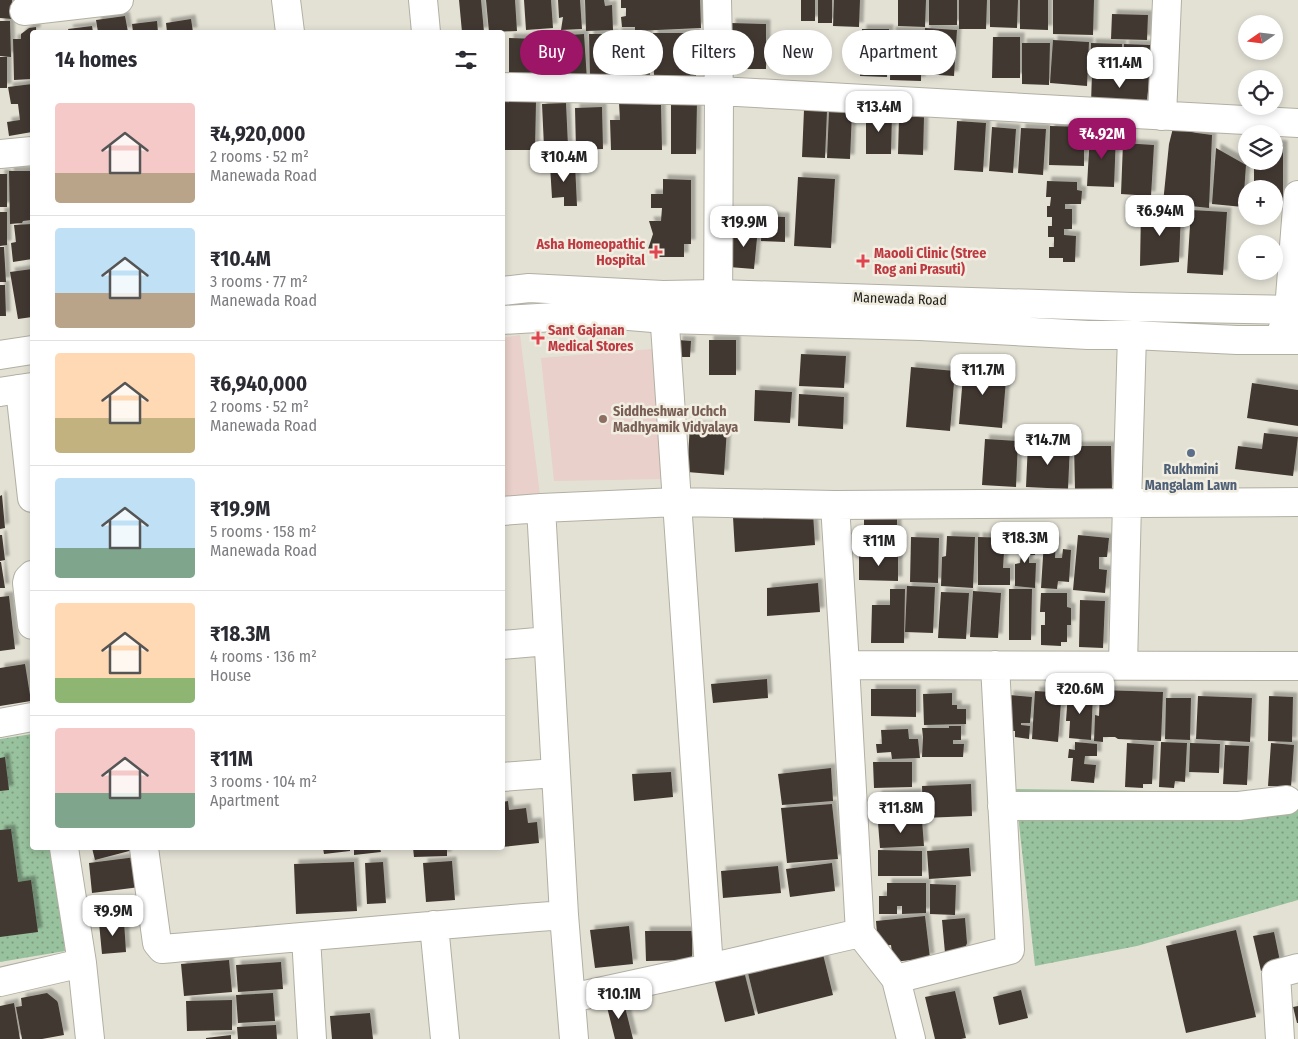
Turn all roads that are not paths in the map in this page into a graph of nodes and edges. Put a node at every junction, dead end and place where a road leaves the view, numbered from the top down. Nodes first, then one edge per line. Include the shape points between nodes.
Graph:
1 (119, 0) edge
2 (286, 0) edge
3 (423, 0) edge
4 (717, 0) edge
5 (1167, 0) edge
6 (24, 11) dead end
7 (290, 30) edge
8 (426, 30) edge
9 (505, 87) edge
10 (719, 91) junction
11 (1162, 116) junction
12 (1298, 123) edge
13 (30, 151) edge
14 (0, 154) edge
15 (1298, 195) edge
16 (505, 292) edge
17 (664, 307) junction
18 (718, 307) junction
19 (1294, 310) edge
20 (505, 320) edge
21 (1132, 335) junction
22 (1289, 340) edge
23 (30, 350) edge
24 (0, 355) edge
25 (17, 389) edge
26 (30, 483) edge
27 (677, 502) junction
28 (1298, 502) edge
29 (1127, 503) junction
30 (835, 505) junction
31 (540, 508) junction
32 (505, 511) edge
33 (30, 576) edge
34 (30, 608) edge
35 (548, 641) junction
36 (505, 645) edge
37 (845, 665) junction
38 (995, 665) junction
39 (1123, 665) junction
40 (1298, 666) edge
41 (30, 717) edge
42 (0, 724) edge
43 (555, 773) junction
44 (505, 777) edge
45 (1287, 800) dead end
46 (1002, 806) junction
47 (64, 850) edge
48 (144, 850) edge
49 (564, 915) junction
50 (434, 925) junction
51 (860, 933) junction
52 (306, 937) junction
53 (82, 963) junction
54 (709, 968) junction
55 (1298, 968) edge
56 (896, 979) junction
57 (0, 982) edge
58 (571, 998) junction
59 (90, 1039) edge
60 (312, 1039) edge
61 (445, 1039) edge
62 (574, 1039) edge
63 (911, 1039) edge
64 (1280, 1039) edge

1 - 6 street
2 - 7 street
3 - 8 street
4 - 10 street
5 - 11 street
9 - 10 street
10 - 11 street
10 - 18 street
11 - 12 street
13 - 14 street
15 - 19 street
16 - 17 street, Manewada Road via 529,288
17 - 18 street, Manewada Road
17 - 20 street
17 - 27 street
18 - 19 street, Manewada Road
18 - 21 street via 920,326
19 - 22 street
21 - 22 street
21 - 29 street
23 - 24 street
25 - 26 street
27 - 30 street
27 - 31 street
27 - 54 street
28 - 29 street
29 - 30 street
29 - 39 street
30 - 37 street
31 - 32 street
31 - 35 street
33 - 34 street via 27,583
35 - 36 street
35 - 43 street
37 - 38 street
37 - 51 street
38 - 39 street
38 - 46 street
39 - 40 street
41 - 42 street
43 - 44 street
43 - 49 street
45 - 46 street via 1239,806
46 - 56 street via 1010,950
47 - 53 street
48 - 52 street via 156,942 162,948
49 - 50 street
49 - 58 street
50 - 52 street
50 - 61 street
51 - 54 street
51 - 56 street
52 - 60 street
53 - 57 street
53 - 59 street
54 - 58 street
55 - 64 street via 1276,974
56 - 63 street
58 - 62 street

